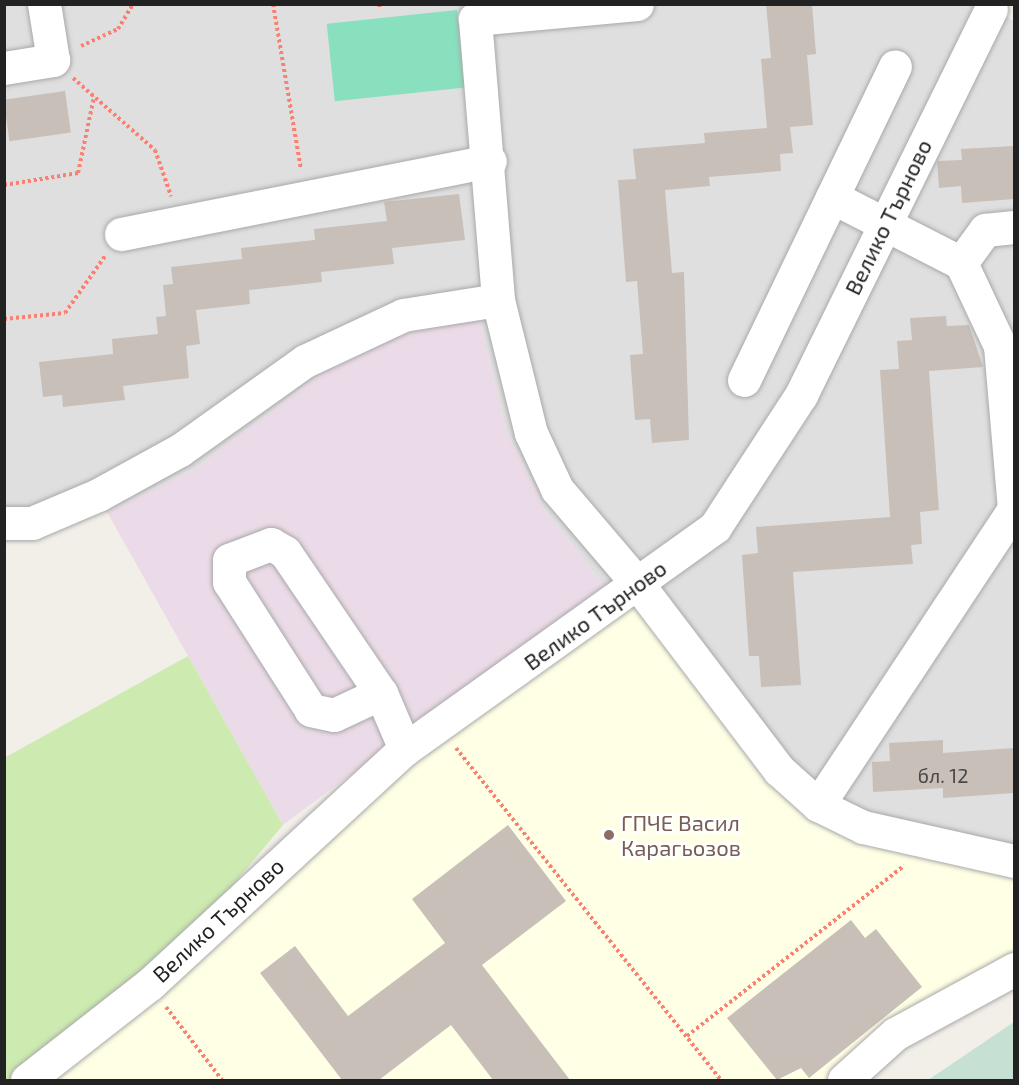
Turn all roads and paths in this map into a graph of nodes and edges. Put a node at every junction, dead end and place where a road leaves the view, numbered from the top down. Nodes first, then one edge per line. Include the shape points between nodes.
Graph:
1 (44, 4) edge
2 (133, 4) edge
3 (273, 4) edge
4 (636, 4) edge
5 (996, 12) edge
6 (53, 60) junction
7 (895, 66) dead end
8 (4, 68) edge
9 (94, 97) junction
10 (490, 161) junction
11 (4, 185) edge
12 (832, 197) junction
13 (306, 198) junction
14 (180, 222) junction
15 (885, 223) junction
16 (1014, 227) edge
17 (122, 234) joint
18 (961, 263) junction
19 (498, 300) junction
20 (4, 319) edge
21 (1007, 344) edge
22 (744, 380) dead end
23 (1014, 509) edge
24 (4, 523) edge
25 (637, 584) junction
26 (381, 693) junction
27 (440, 728) junction
28 (405, 749) junction
29 (818, 805) junction
30 (934, 843) junction
31 (1014, 861) edge
32 (1014, 969) edge
33 (150, 984) junction
34 (687, 1036) junction
35 (27, 1080) edge
36 (222, 1080) edge
37 (721, 1080) edge
38 (844, 1080) edge

1 - 6 street
2 - 6 path via 118,28
3 - 13 path
4 - 10 street via 475,19
5 - 15 street, Велико Търново
6 - 8 street
6 - 9 path
7 - 12 street
9 - 11 path via 78,172
9 - 14 path via 155,150
10 - 13 street
10 - 19 street
12 - 15 street
12 - 22 street
13 - 14 street
14 - 17 street
15 - 18 street
15 - 25 street, Велико Търново via 801,395 715,527
16 - 18 street via 984,230
17 - 20 path via 65,313
18 - 21 street
19 - 24 street via 403,315 305,361 180,450 98,495 32,523
19 - 25 street via 531,433 557,489
21 - 23 street
23 - 29 street
25 - 27 street, Велико Търново
25 - 29 street via 779,770
26 - 26 street via 334,715 311,710 230,582 230,560 271,544 285,552
26 - 28 street
27 - 28 street, Велико Търново
27 - 34 path
28 - 33 street, Велико Търново
29 - 30 street via 863,826
30 - 31 street
30 - 34 path
32 - 38 street via 895,1034
33 - 35 street, Велико Търново
33 - 36 path
34 - 37 path

